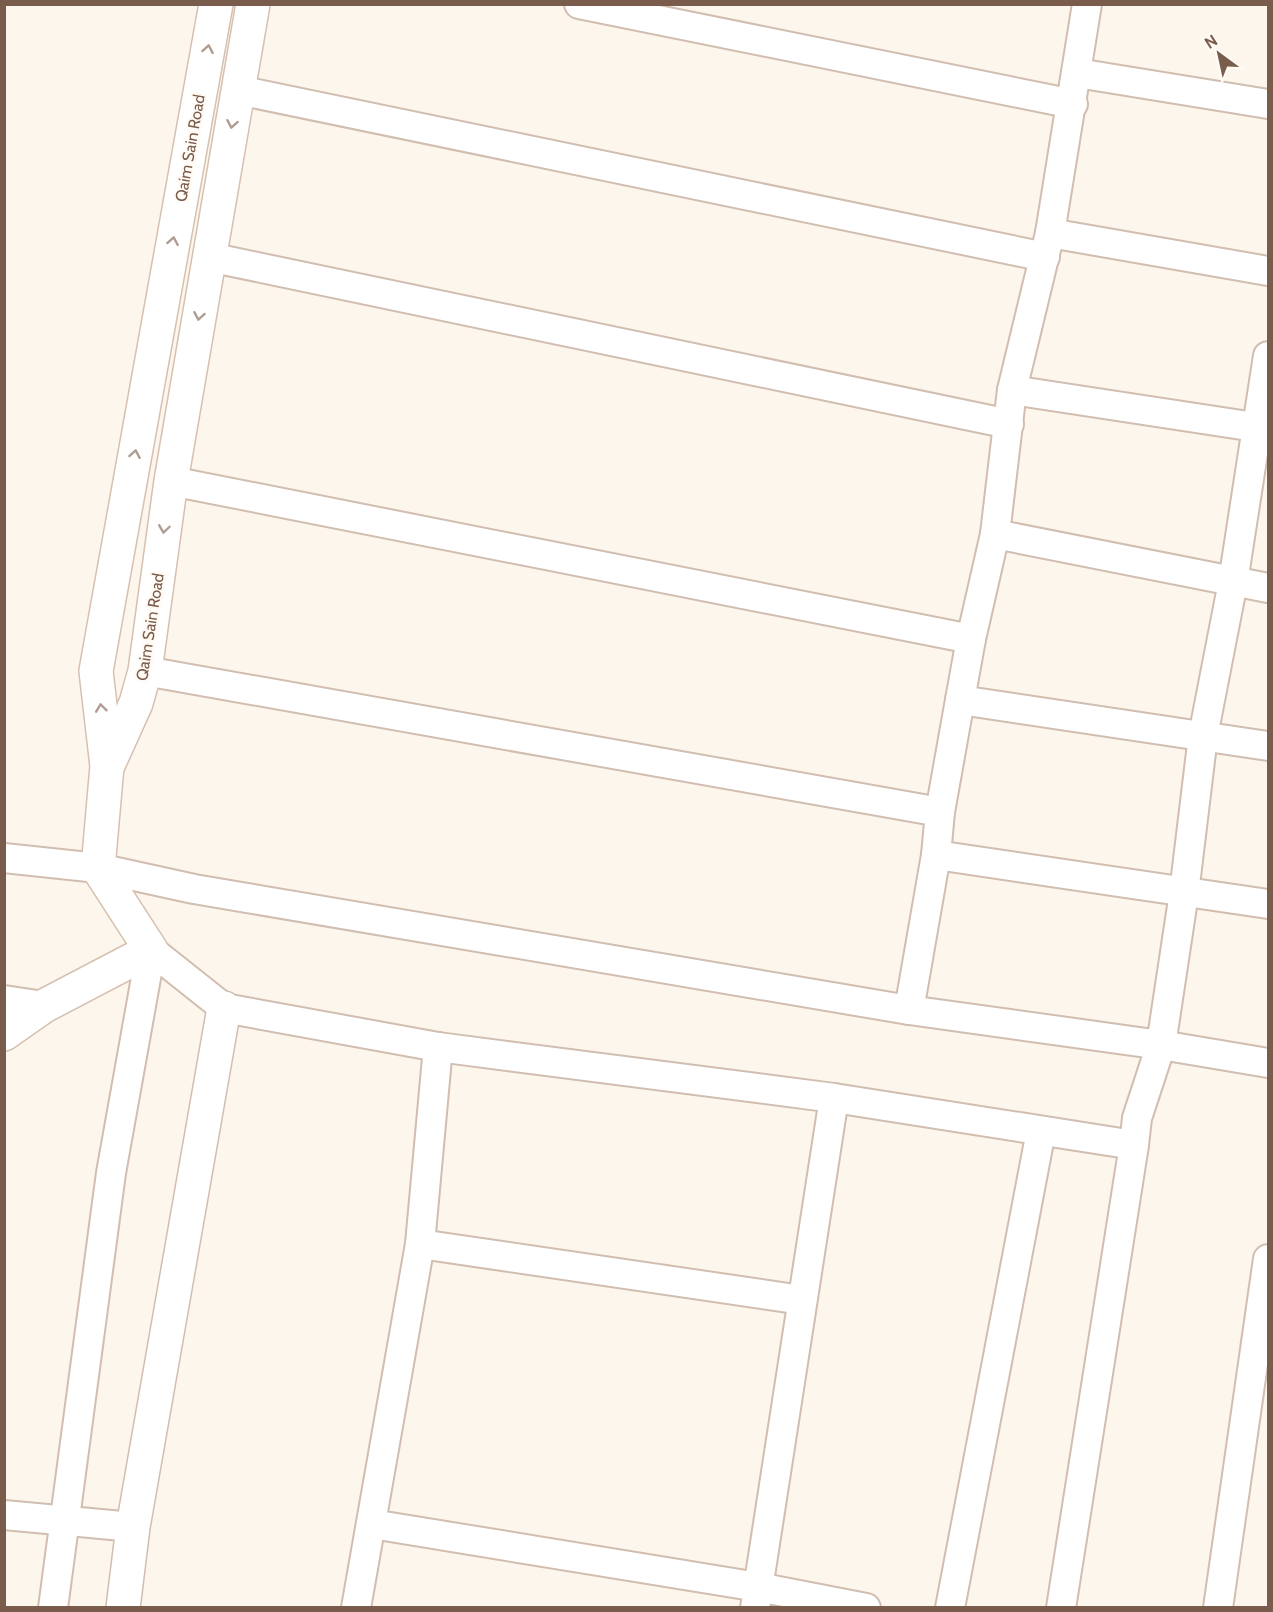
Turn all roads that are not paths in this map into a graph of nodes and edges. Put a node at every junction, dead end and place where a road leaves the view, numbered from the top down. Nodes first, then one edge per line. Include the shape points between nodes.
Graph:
1 (216, 4) edge
2 (253, 4) edge
3 (579, 4) edge
4 (1087, 4) edge
5 (1077, 73) junction
6 (238, 90) junction
7 (1073, 104) junction
8 (1269, 104) edge
9 (1048, 245) junction
10 (209, 257) junction
11 (1269, 272) edge
12 (1269, 357) edge
13 (1012, 390) junction
14 (1009, 424) junction
15 (1264, 428) edge
16 (171, 481) junction
17 (995, 534) junction
18 (1233, 582) junction
19 (1269, 588) edge
20 (971, 639) junction
21 (146, 671) junction
22 (960, 700) junction
23 (1203, 736) junction
24 (1269, 746) edge
25 (107, 766) junction
26 (940, 812) junction
27 (936, 855) junction
28 (4, 858) edge
29 (98, 868) junction
30 (1184, 893) junction
31 (1269, 904) edge
32 (151, 950) junction
33 (4, 1000) edge
34 (44, 1006) junction
35 (224, 1008) junction
36 (909, 1010) junction
37 (4, 1034) edge
38 (1161, 1045) junction
39 (438, 1047) junction
40 (1269, 1063) edge
41 (834, 1098) junction
42 (1041, 1131) junction
43 (1134, 1145) junction
44 (420, 1244) junction
45 (1269, 1259) edge
46 (802, 1300) junction
47 (1262, 1355) edge
48 (4, 1515) edge
49 (64, 1521) junction
50 (372, 1524) junction
51 (133, 1527) junction
52 (756, 1597) edge
53 (53, 1608) edge
54 (123, 1608) edge
55 (356, 1608) edge
56 (866, 1608) edge
57 (950, 1608) edge
58 (1061, 1608) edge
59 (1218, 1608) edge

25 -> 1 main road, Qaim Sain Road via 96,671
2 - 6 main road, Qaim Sain Road
3 - 7 street
4 - 5 street
5 - 7 street
5 - 8 street
6 - 9 street
6 -> 10 main road, Qaim Sain Road
7 - 9 street
9 - 11 street
9 - 13 street
10 - 14 street
10 -> 16 main road, Qaim Sain Road
12 - 15 street
13 - 14 street
13 - 15 street
14 - 17 street
15 - 18 street
16 - 20 street
16 -> 21 main road, Qaim Sain Road
17 - 18 street
17 - 20 street
18 - 19 street
18 - 23 street
20 - 22 street
21 - 25 main road, Qaim Sain Road via 136,704
21 - 26 street
22 - 23 street
22 - 26 street
23 - 24 street
23 - 30 street
25 - 29 main road
26 - 27 street
27 - 30 street
27 - 36 street
28 - 29 street
29 - 32 main road
29 - 36 street via 206,891
30 - 31 street
30 - 38 street
32 - 34 main road
32 - 35 street
32 - 49 street via 111,1173
33 - 34 street
34 - 37 main road
35 - 39 street
35 - 51 main road
36 - 38 street
38 - 40 street
38 - 43 street via 1137,1118
39 - 41 street
39 - 44 street
41 - 42 street
41 - 46 street
42 - 43 street
42 - 57 street
43 - 58 street
44 - 46 street
44 - 50 street
45 - 47 street
46 - 52 street
47 - 59 street
48 - 49 street
49 - 51 street
49 - 53 street
50 - 52 street
50 - 55 street
51 - 54 main road
52 - 56 street

